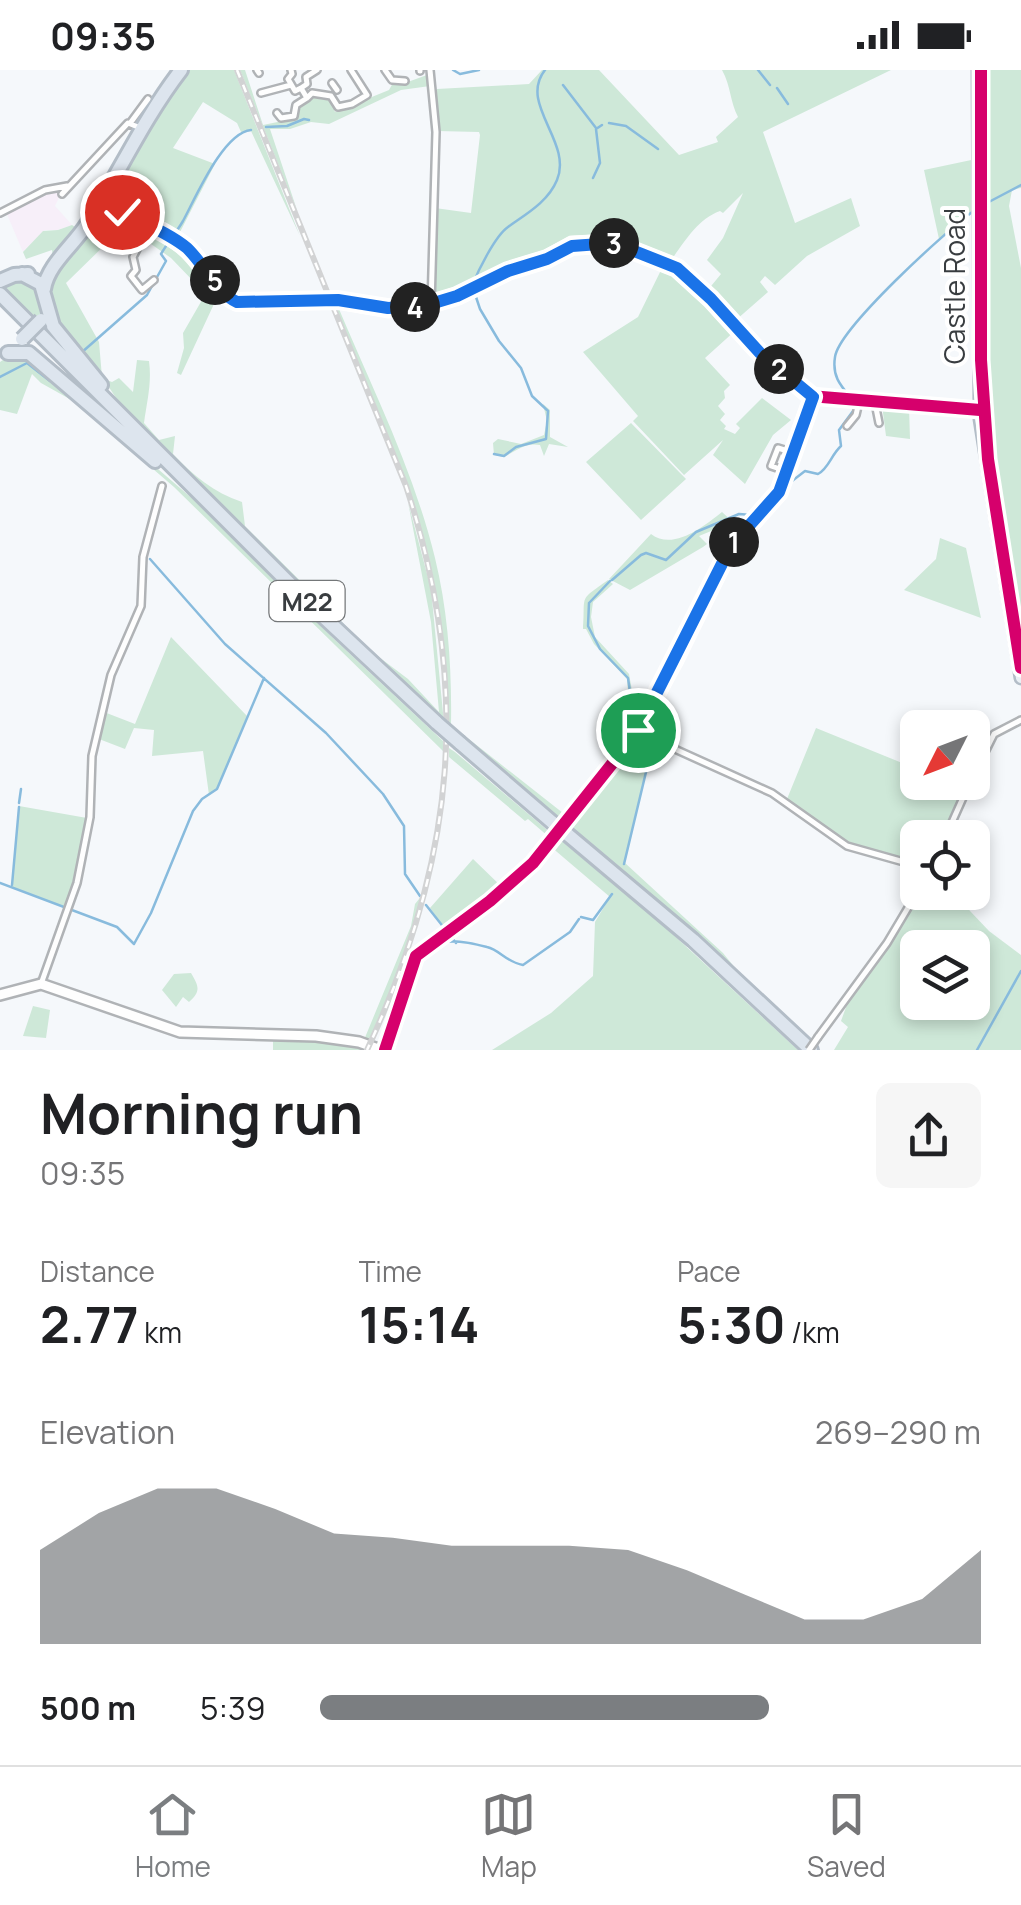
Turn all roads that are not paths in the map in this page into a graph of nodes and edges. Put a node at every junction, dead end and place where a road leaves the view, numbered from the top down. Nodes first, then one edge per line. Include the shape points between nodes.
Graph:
1 (181, 70) edge
2 (291, 70) edge
3 (317, 70) edge
4 (351, 70) edge
5 (385, 70) edge
6 (430, 70) edge
7 (978, 70) edge
8 (404, 80) dead end
9 (291, 85) junction
10 (334, 86) dead end
11 (301, 88) junction
12 (263, 91) dead end
13 (326, 95) junction
14 (307, 98) junction
15 (148, 99) dead end
16 (277, 113) dead end
17 (136, 126) junction
18 (70, 186) junction
19 (62, 194) dead end
20 (100, 200) junction
21 (0, 213) edge
22 (149, 226) junction
23 (57, 262) junction
24 (6, 277) edge
25 (154, 280) dead end
26 (44, 289) junction
27 (0, 298) edge
28 (432, 304) junction
29 (48, 306) junction
30 (4, 356) edge
31 (813, 397) junction
32 (859, 402) junction
33 (876, 403) junction
34 (980, 410) junction
35 (878, 420) dead end
36 (847, 426) dead end
37 (794, 453) junction
38 (780, 469) dead end
39 (181, 475) junction
40 (162, 486) dead end
41 (198, 500) junction
42 (1021, 678) edge
43 (648, 711) junction
44 (1021, 720) edge
45 (436, 726) junction
46 (990, 742) edge
47 (900, 861) edge
48 (906, 910) edge
49 (41, 984) junction
50 (0, 995) edge
51 (383, 1050) edge
52 (807, 1050) edge

1 - 17 highway
2 - 9 street
3 - 11 street
4 - 13 street via 369,96 343,107
5 - 8 street via 392,81
6 - 28 street via 436,124
7 - 34 main road, Castle Road
9 - 11 street
9 - 12 street
10 - 13 street
11 - 14 street
13 - 14 street
14 - 16 street via 294,116
15 - 17 street
17 - 18 street
17 - 20 highway
18 - 19 street
18 - 21 street via 45,190
20 - 22 street
20 - 23 highway
22 - 25 street via 131,276 142,290
22 - 28 street via 196,257 235,302
23 - 24 highway
23 - 26 highway
24 - 26 highway via 37,280
26 - 29 highway
27 - 39 highway, M22
27 - 41 highway, M22
28 - 31 street via 572,246 620,244 677,268
29 - 30 highway, bridge
29 - 39 highway via 52,326
30 - 41 highway via 29,352
31 - 32 street
31 - 37 street
32 - 33 street
32 - 36 street
33 - 34 street
33 - 35 street
34 - 42 main road, Castle Road
37 - 38 street via 779,448 770,468
37 - 43 street via 779,492 731,546
39 - 45 highway, M22
40 - 49 street via 144,557 142,603 103,706 90,817 69,909
41 - 45 highway, M22
43 - 47 street via 677,750 772,793 848,846
43 - 51 street via 620,757 536,858 421,951
44 - 46 street via 995,732
45 - 52 highway, M22, bridge
48 - 52 street, bridge
49 - 50 street
49 - 51 street via 180,1032 316,1036

